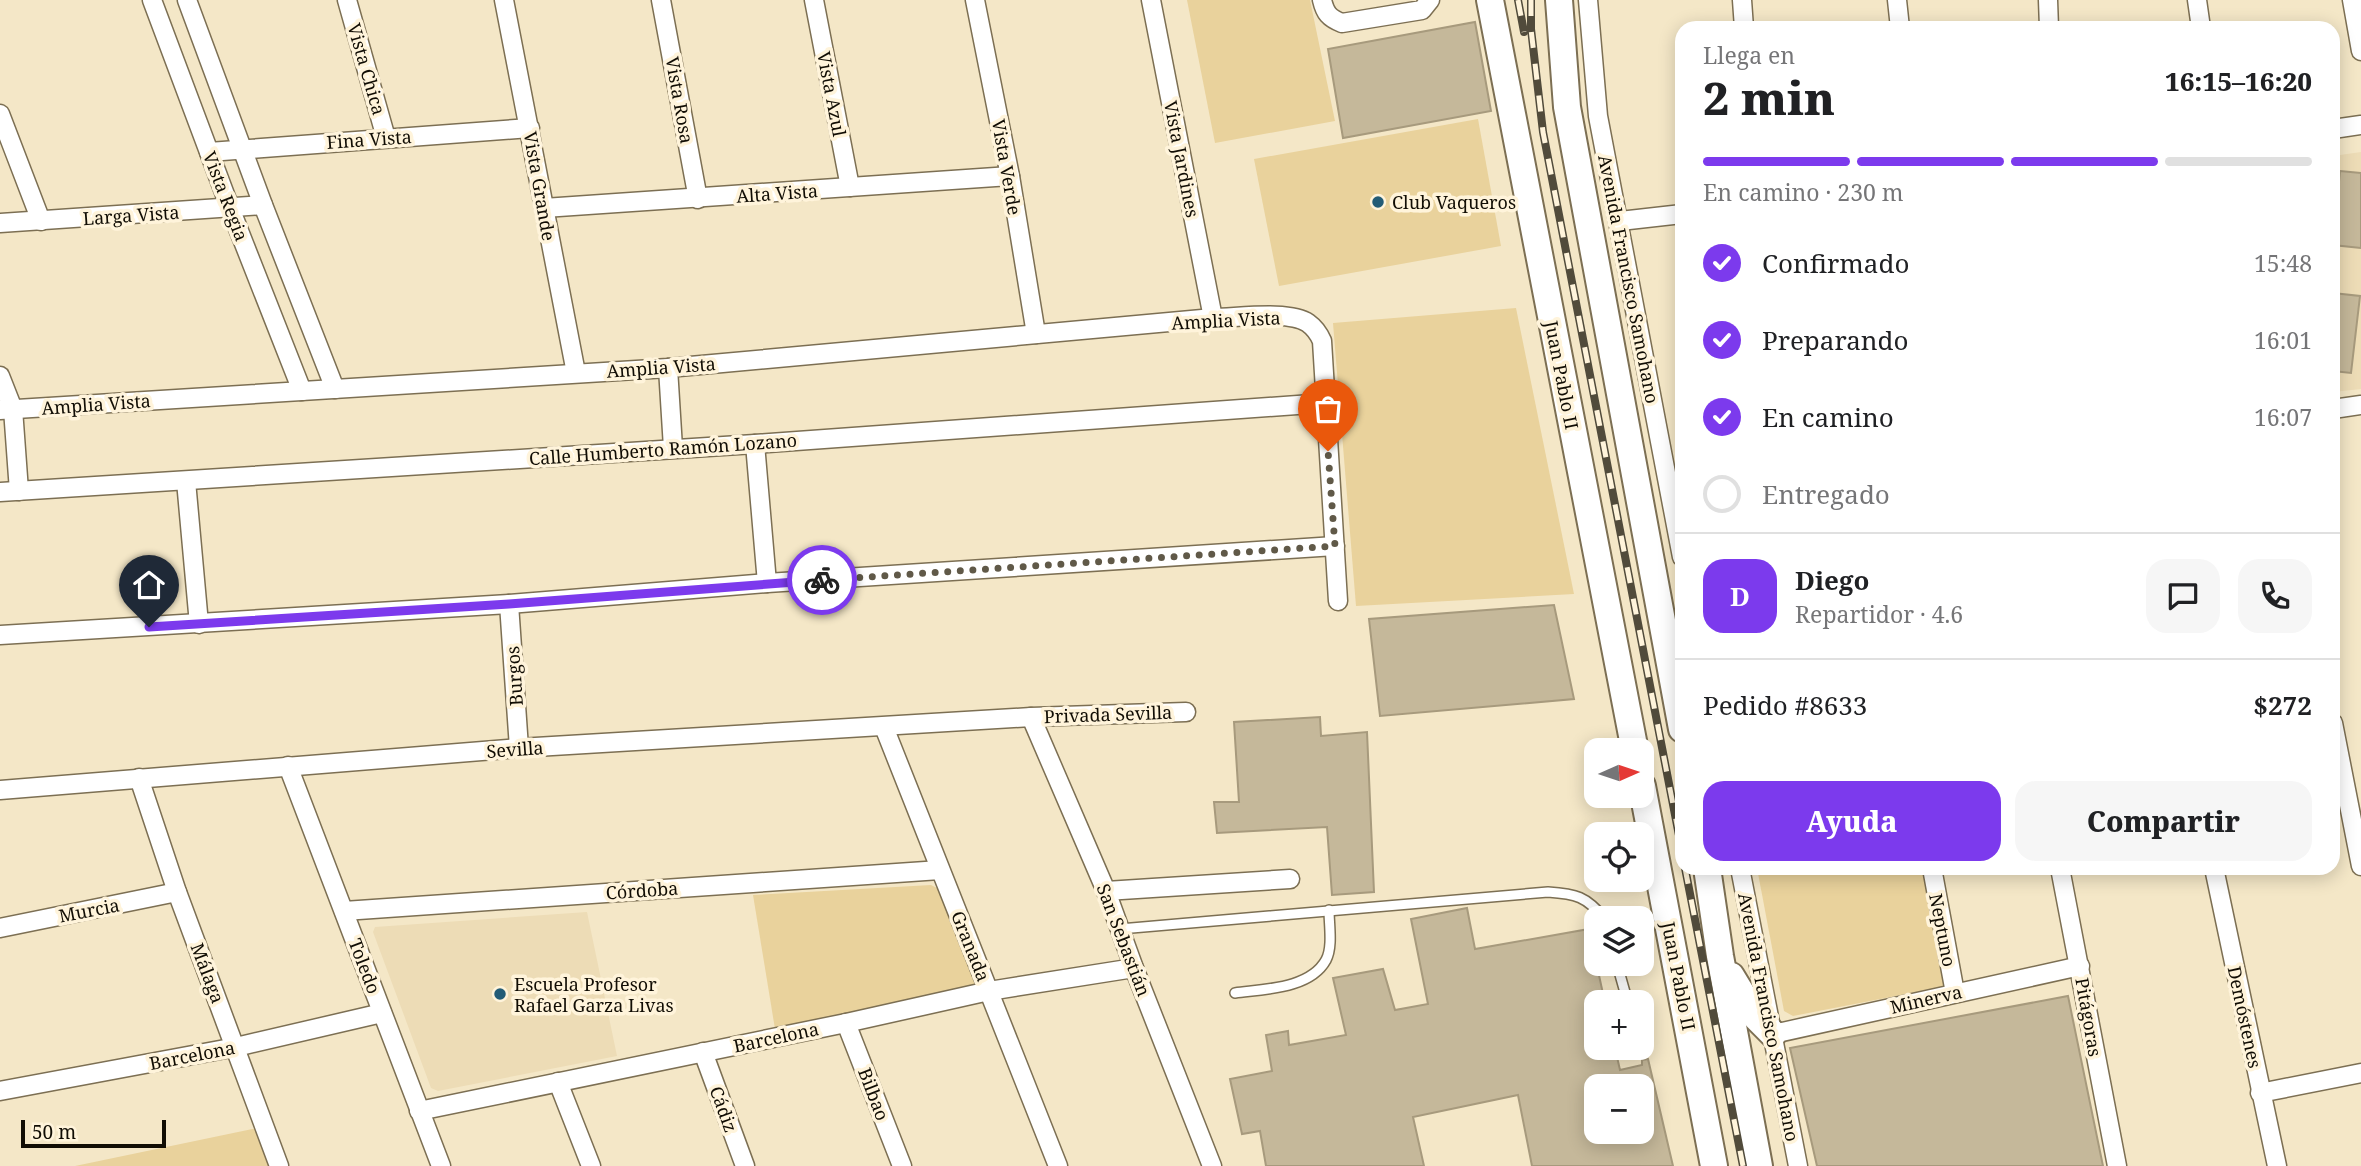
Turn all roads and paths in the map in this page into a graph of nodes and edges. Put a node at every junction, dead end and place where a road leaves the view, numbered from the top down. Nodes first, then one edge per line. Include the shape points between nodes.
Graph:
1 (152, 0) edge
2 (187, 0) edge
3 (347, 0) edge
4 (503, 0) edge
5 (662, 0) edge
6 (814, 0) edge
7 (975, 0) edge
8 (1152, 0) edge
9 (1490, 0) edge
10 (1559, 0) edge
11 (1588, 0) edge
12 (1742, 0) edge
13 (1897, 0) edge
14 (2048, 0) edge
15 (2197, 0) edge
16 (2352, 0) edge
17 (1429, 2) edge
18 (1323, 6) edge
19 (1744, 21) edge
20 (1899, 21) edge
21 (2049, 21) edge
22 (2200, 21) edge
23 (2361, 51) edge
24 (0, 114) edge
25 (2361, 125) edge
26 (530, 128) junction
27 (2340, 128) edge
28 (386, 138) junction
29 (243, 149) junction
30 (209, 152) junction
31 (1010, 176) junction
32 (850, 187) junction
33 (698, 199) junction
34 (263, 205) junction
35 (230, 208) junction
36 (544, 208) junction
37 (1675, 215) edge
38 (41, 221) junction
39 (1620, 221) junction
40 (0, 223) edge
41 (1213, 318) junction
42 (1036, 334) junction
43 (668, 368) junction
44 (576, 373) junction
45 (0, 376) edge
46 (335, 389) junction
47 (302, 391) junction
48 (1325, 403) junction
49 (2361, 405) edge
50 (2340, 408) edge
51 (7, 410) edge
52 (755, 444) junction
53 (673, 448) junction
54 (186, 481) junction
55 (19, 491) junction
56 (0, 492) edge
57 (1675, 519) edge
58 (1335, 546) junction
59 (767, 583) junction
60 (1338, 601) dead end
61 (509, 604) junction
62 (199, 624) junction
63 (0, 635) edge
64 (1675, 691) edge
65 (1186, 712) dead end
66 (1031, 717) junction
67 (884, 727) junction
68 (1632, 738) edge
69 (519, 748) junction
70 (2340, 759) edge
71 (288, 766) junction
72 (139, 778) junction
73 (0, 790) edge
74 (1646, 808) edge
75 (2361, 866) edge
76 (940, 870) junction
77 (1708, 875) edge
78 (1741, 875) edge
79 (1933, 875) edge
80 (2061, 875) edge
81 (2215, 875) edge
82 (1290, 879) dead end
83 (1106, 891) junction
84 (177, 892) junction
85 (1593, 906) edge
86 (1329, 910) junction
87 (344, 911) junction
88 (0, 928) edge
89 (1120, 929) junction
90 (1720, 956) junction
91 (2080, 966) junction
92 (1134, 968) junction
93 (989, 991) junction
94 (1235, 993) dead end
95 (1955, 993) junction
96 (382, 1013) junction
97 (846, 1023) junction
98 (1773, 1034) junction
99 (236, 1047) junction
100 (703, 1052) junction
101 (2361, 1073) edge
102 (558, 1082) junction
103 (0, 1091) edge
104 (2260, 1093) junction
105 (419, 1111) junction
106 (279, 1166) edge
107 (442, 1166) edge
108 (591, 1166) edge
109 (745, 1166) edge
110 (902, 1166) edge
111 (1058, 1166) edge
112 (1212, 1166) edge
113 (1714, 1166) edge
114 (1759, 1166) edge
115 (1798, 1166) edge
116 (2117, 1166) edge
117 (2277, 1166) edge

1 - 30 street, Vista Regia
2 - 29 street, Vista Regia
3 - 28 street, Vista Chica
4 - 26 street, Vista Grande
5 - 33 street, Vista Rosa
6 - 32 street, Vista Azul
7 - 31 street, Vista Verde
8 - 41 street, Vista Jardines
9 - 68 main road, Juan Pablo II
10 - 64 main road via 1567,107
11 - 39 street, Avenida Francisco Samohano via 1598,116
12 - 19 street
13 - 20 street
14 - 21 street
15 - 22 street
16 - 23 street
17 - 18 street via 1422,10 1342,23 1332,19
24 - 38 street
25 - 27 street
26 - 28 street, Fina Vista
26 - 36 street, Vista Grande
28 - 29 street, Fina Vista
29 - 30 street, Fina Vista
29 - 34 street, Vista Regia
30 - 35 street, Vista Regia
31 - 32 street, Alta Vista
31 - 42 street, Vista Verde
32 - 33 street, Alta Vista
33 - 36 street, Alta Vista
34 - 35 street, Larga Vista
34 - 46 street, Vista Regia
35 - 38 street, Larga Vista
35 - 47 street, Vista Regia
36 - 44 street, Vista Grande
37 - 39 street
38 - 40 street, Larga Vista
39 - 57 street, Avenida Francisco Samohano
41 - 42 street, Amplia Vista
41 - 48 street, Amplia Vista via 1292,317 1307,322 1322,341
42 - 43 street, Amplia Vista
43 - 44 street, Amplia Vista
43 - 53 street
44 - 46 street, Amplia Vista
45 - 51 street
46 - 47 street, Amplia Vista
47 - 51 street, Amplia Vista
48 - 52 street, Calle Humberto Ramón Lozano
48 - 58 street
49 - 50 street
51 - 55 street
52 - 53 street, Calle Humberto Ramón Lozano
52 - 59 street
53 - 54 street, Calle Humberto Ramón Lozano
54 - 55 street, Calle Humberto Ramón Lozano
54 - 62 street
55 - 56 street, Calle Humberto Ramón Lozano
58 - 59 street
58 - 60 street
59 - 61 street
61 - 62 street
61 - 69 street, Burgos
62 - 63 street
65 - 66 street, Privada Sevilla
66 - 67 street, Sevilla
66 - 83 street, San Sebastián
67 - 69 street, Sevilla
67 - 76 street, Granada
69 - 71 street, Sevilla
70 - 75 street
71 - 72 street, Sevilla
71 - 87 street, Toledo
72 - 73 street, Sevilla
72 - 84 street, Málaga
74 - 113 main road, Juan Pablo II
76 - 87 street, Córdoba
76 - 93 street, Granada
77 - 90 main road
78 - 98 street, Avenida Francisco Samohano
79 - 95 street, Neptuno
80 - 91 street, Pitágoras
81 - 104 street, Demóstenes
82 - 83 street
83 - 89 street, San Sebastián
84 - 88 street, Murcia
84 - 99 street, Málaga
85 - 86 lane via 1572,894 1548,892
86 - 89 lane
86 - 94 lane via 1327,959 1319,968 1293,984
87 - 96 street, Toledo
89 - 92 street, San Sebastián
90 - 98 main road via 1756,1017
90 - 114 main road
91 - 95 street, Minerva
91 - 116 street, Pitágoras
92 - 93 street, Barcelona
92 - 112 street, San Sebastián
93 - 97 street, Barcelona
93 - 111 street, Granada
95 - 98 street, Minerva
96 - 99 street, Barcelona
96 - 105 street, Toledo
97 - 100 street, Barcelona
97 - 110 street, Bilbao
98 - 115 street, Avenida Francisco Samohano
99 - 103 street, Barcelona
99 - 106 street, Málaga
100 - 102 street, Barcelona
100 - 109 street, Cádiz
101 - 104 street
102 - 105 street, Barcelona
102 - 108 street
104 - 117 street, Demóstenes
105 - 107 street, Toledo

